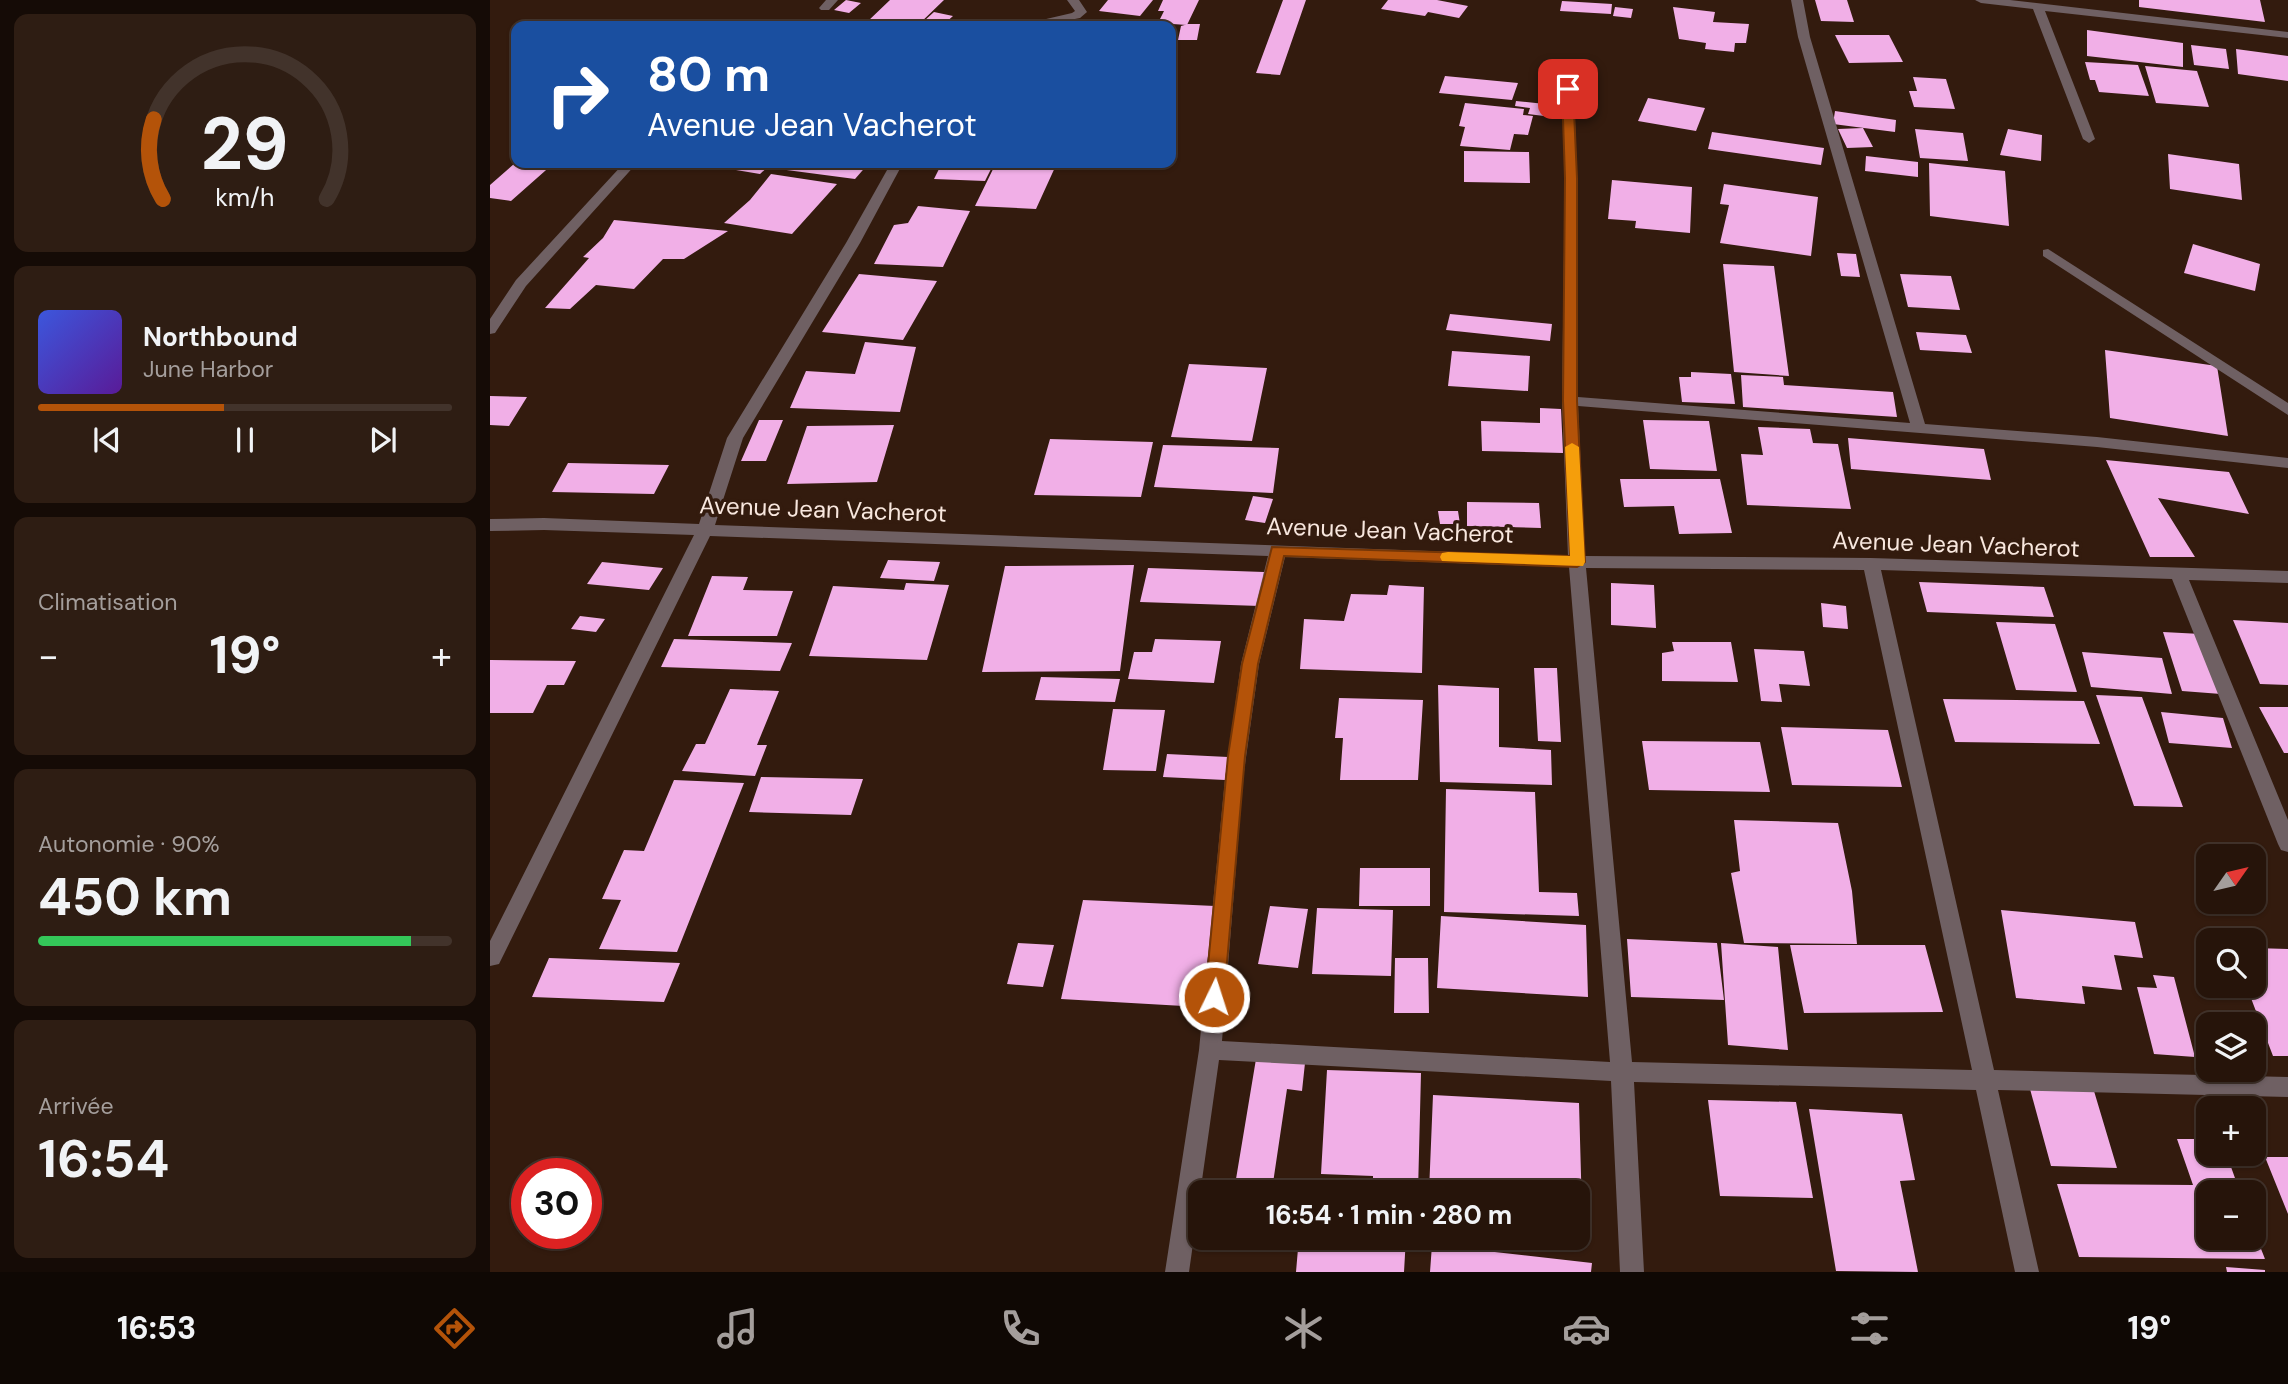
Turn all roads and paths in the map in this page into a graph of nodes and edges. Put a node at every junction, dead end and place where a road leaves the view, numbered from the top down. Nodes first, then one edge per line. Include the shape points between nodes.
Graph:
1 (1073, 0) edge
2 (1797, 0) edge
3 (1981, 0) edge
4 (2038, 7) junction
5 (1049, 21) edge
6 (2288, 34) edge
7 (1568, 89) dead end
8 (2089, 139) dead end
9 (626, 168) edge
10 (894, 168) edge
11 (2048, 253) dead end
12 (490, 330) edge
13 (1570, 401) junction
14 (2288, 410) edge
15 (1919, 428) junction
16 (2288, 463) edge
17 (490, 525) edge
18 (705, 530) junction
19 (1278, 551) junction
20 (1577, 562) junction
21 (1871, 564) junction
22 (2179, 576) junction
23 (2288, 577) edge
24 (2288, 845) edge
25 (492, 958) dead end
26 (1210, 1050) junction
27 (1622, 1072) junction
28 (1983, 1082) junction
29 (2288, 1087) edge
30 (1177, 1272) edge
31 (1632, 1272) edge
32 (2027, 1272) edge

1 - 5 street via 1081,12
2 - 15 street
3 - 4 street
4 - 6 street
4 - 8 street
7 - 13 street
9 - 12 street via 521,283
10 - 18 street via 735,438
11 - 14 street
13 - 15 street
13 - 20 street
15 - 16 street
17 - 18 street, Avenue Jean Vacherot
18 - 19 street, Avenue Jean Vacherot
18 - 25 street
19 - 20 street, Avenue Jean Vacherot
19 - 26 street via 1250,664 1234,779
20 - 21 street, Avenue Jean Vacherot
20 - 27 street
21 - 22 street, Avenue Jean Vacherot
21 - 28 street
22 - 23 street, Avenue Jean Vacherot
22 - 24 street
26 - 27 street
26 - 30 street
27 - 28 street
27 - 31 street
28 - 29 street
28 - 32 street

